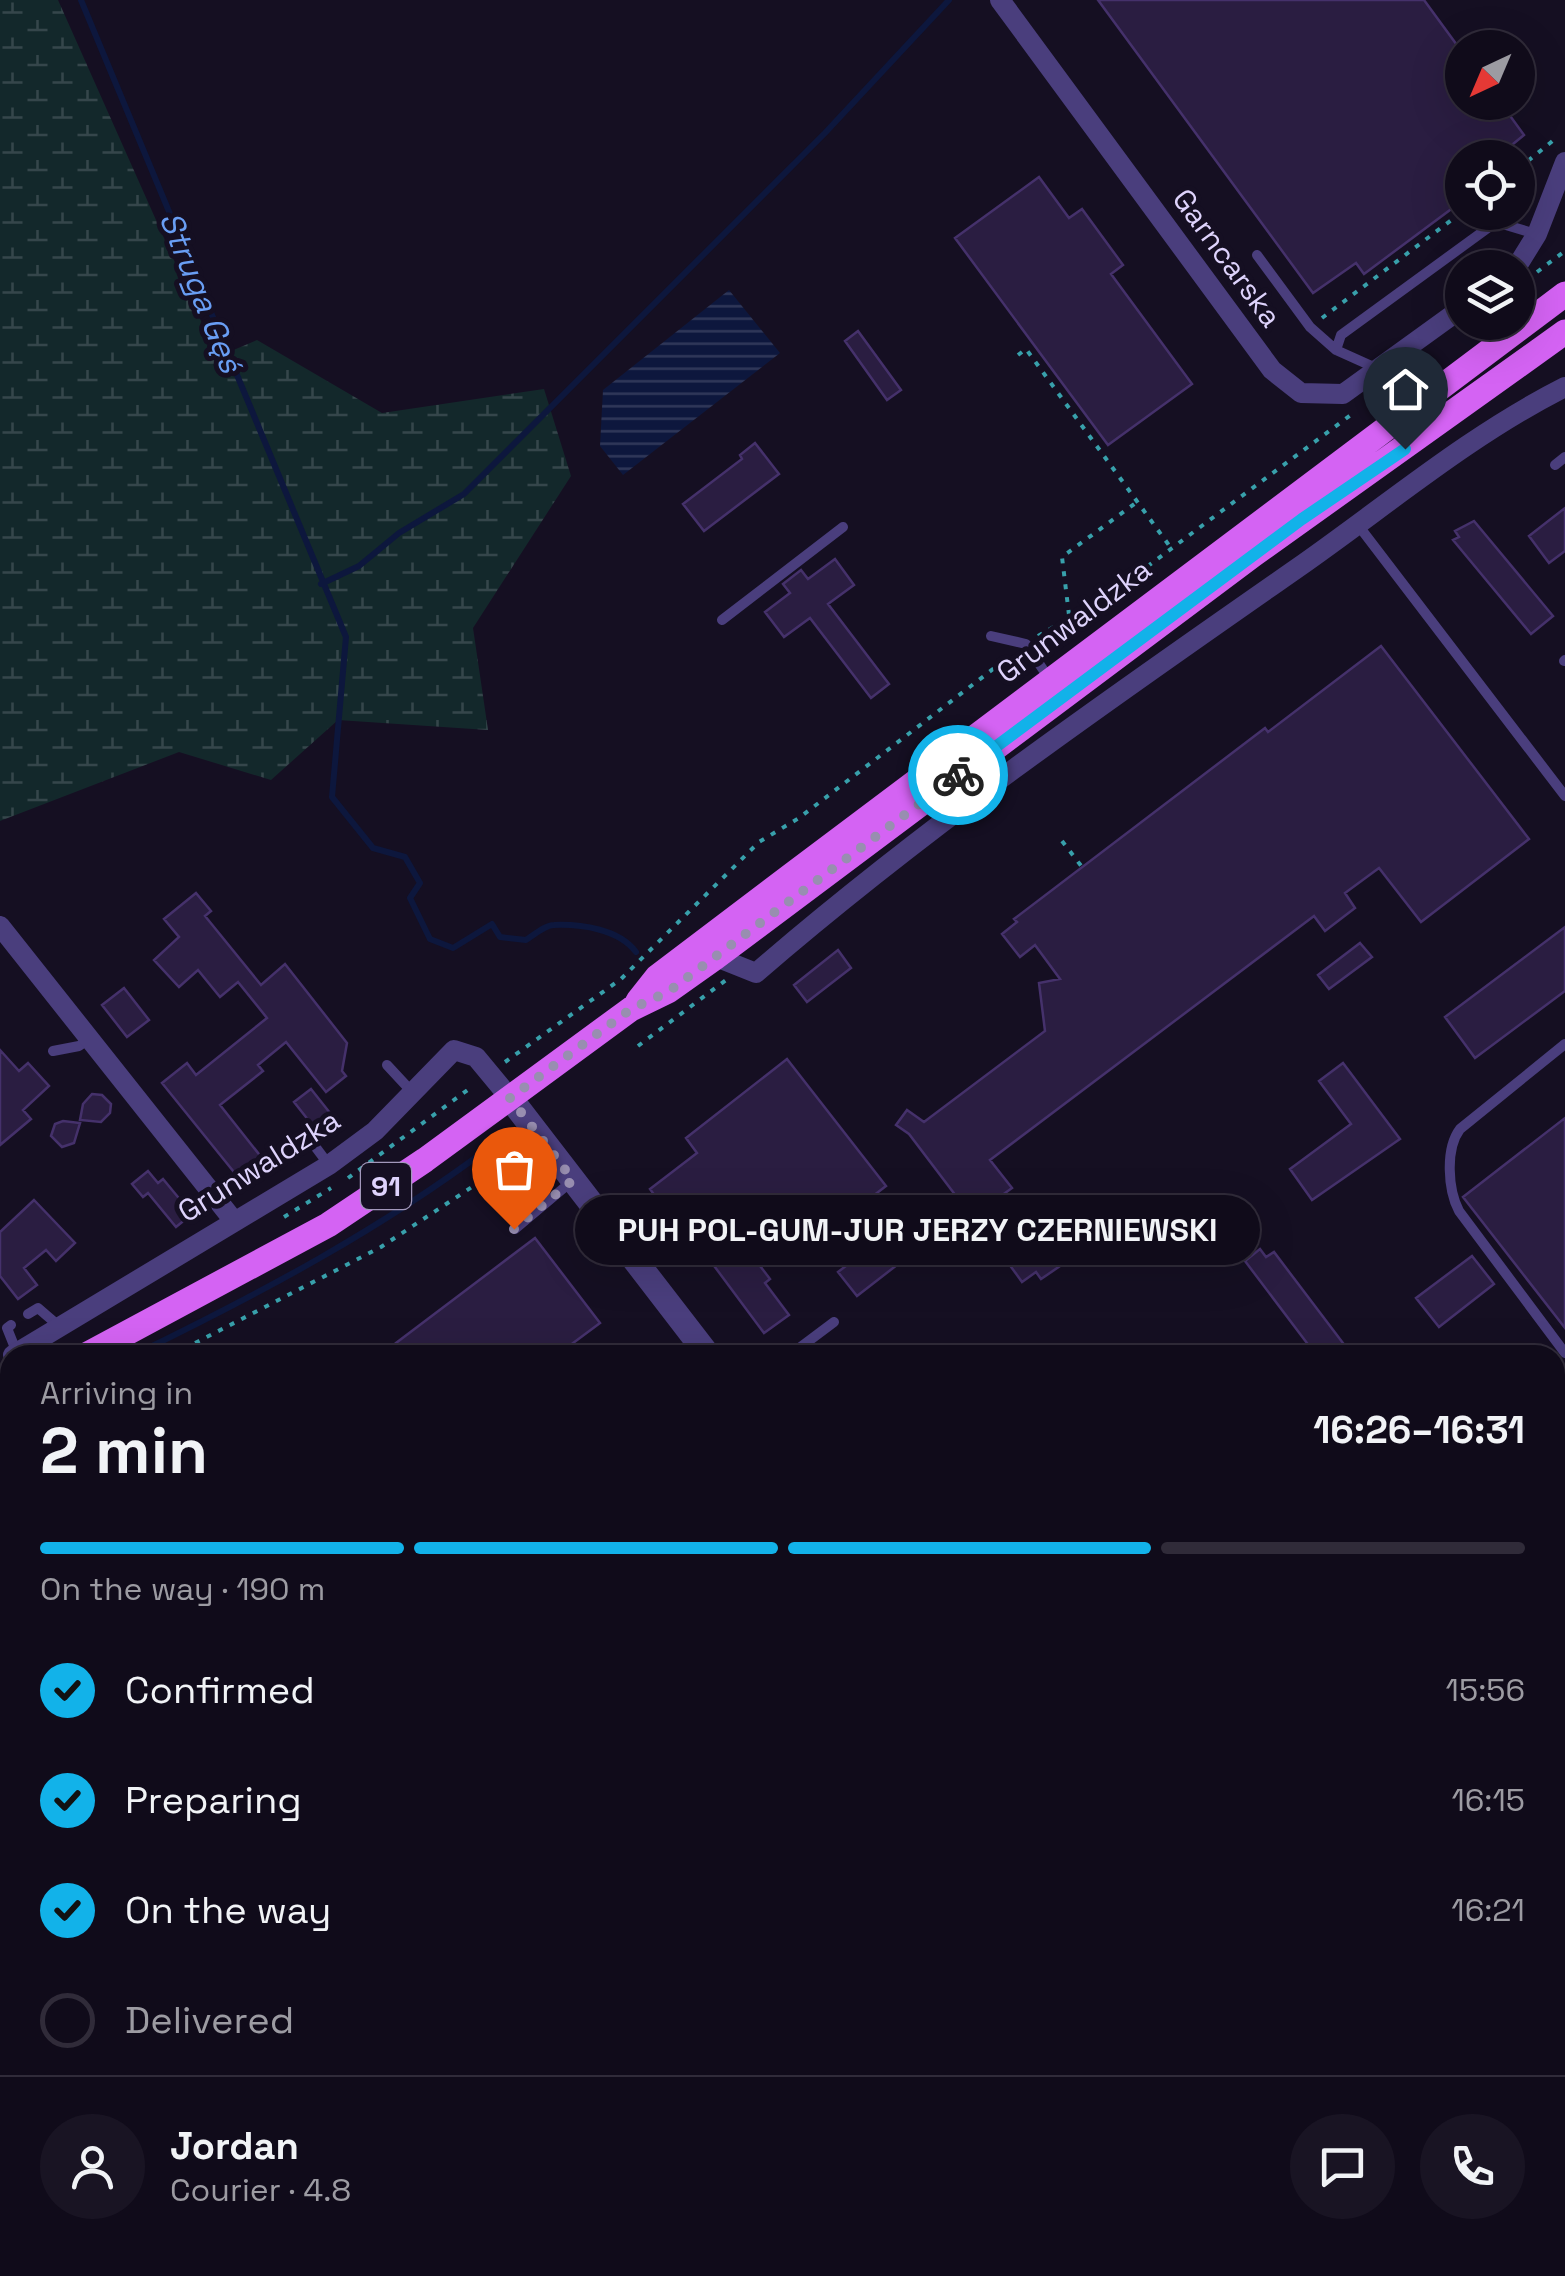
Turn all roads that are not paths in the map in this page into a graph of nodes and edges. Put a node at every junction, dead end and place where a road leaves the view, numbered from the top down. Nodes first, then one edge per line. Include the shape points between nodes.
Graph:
1 (1000, 0) edge
2 (1565, 162) edge
3 (1537, 234) junction
4 (1532, 250) edge
5 (1257, 255) dead end
6 (1565, 294) edge
7 (1445, 321) edge
8 (1565, 332) edge
9 (1336, 350) junction
10 (1380, 370) junction
11 (1565, 388) edge
12 (1358, 526) junction
13 (843, 527) dead end
14 (722, 620) dead end
15 (991, 636) dead end
16 (1054, 690) junction
17 (1565, 796) edge
18 (0, 926) edge
19 (716, 957) junction
20 (631, 1009) junction
21 (90, 1038) junction
22 (1565, 1044) edge
23 (53, 1051) dead end
24 (388, 1066) dead end
25 (414, 1094) junction
26 (510, 1098) junction
27 (305, 1132) dead end
28 (329, 1165) junction
29 (573, 1180) junction
30 (234, 1221) junction
31 (514, 1229) dead end
32 (28, 1314) dead end
33 (834, 1322) dead end
34 (11, 1325) dead end
35 (61, 1328) junction
36 (9, 1345) edge
37 (31, 1345) edge
38 (108, 1345) edge
39 (689, 1345) edge
40 (803, 1345) edge
41 (1559, 1345) edge

1 - 10 street, Garncarska via 1272,370 1302,393 1342,394
2 - 3 street
3 - 4 street
3 - 9 lane via 1496,222 1341,335
5 - 9 lane via 1310,327
6 - 16 main road, Grunwaldzka / 91
7 - 10 street, Garncarska
8 - 16 main road, Grunwaldzka / 91
9 - 10 lane
11 - 12 street via 1490,428
12 - 17 lane
12 - 19 street via 1052,742 750,970
13 - 14 lane
15 - 16 lane via 1026,644
16 - 19 main road, Grunwaldzka / 91
16 - 20 main road, Grunwaldzka / 91 via 658,977
18 - 21 street
19 - 20 main road, Grunwaldzka / 91
20 - 26 main road, Grunwaldzka / 91
21 - 23 lane
21 - 30 street
22 - 41 lane via 1460,1129 1452,1147 1459,1212
24 - 25 lane
25 - 26 street, Grunwaldzka via 454,1050 476,1057
25 - 28 street, Grunwaldzka
26 - 29 street
26 - 38 main road, Grunwaldzka / 91 via 328,1225
27 - 28 lane
28 - 30 street, Grunwaldzka
29 - 31 lane
29 - 39 street
30 - 35 street, Grunwaldzka
32 - 35 lane via 38,1308
33 - 40 lane
34 - 36 lane
35 - 37 street, Grunwaldzka

